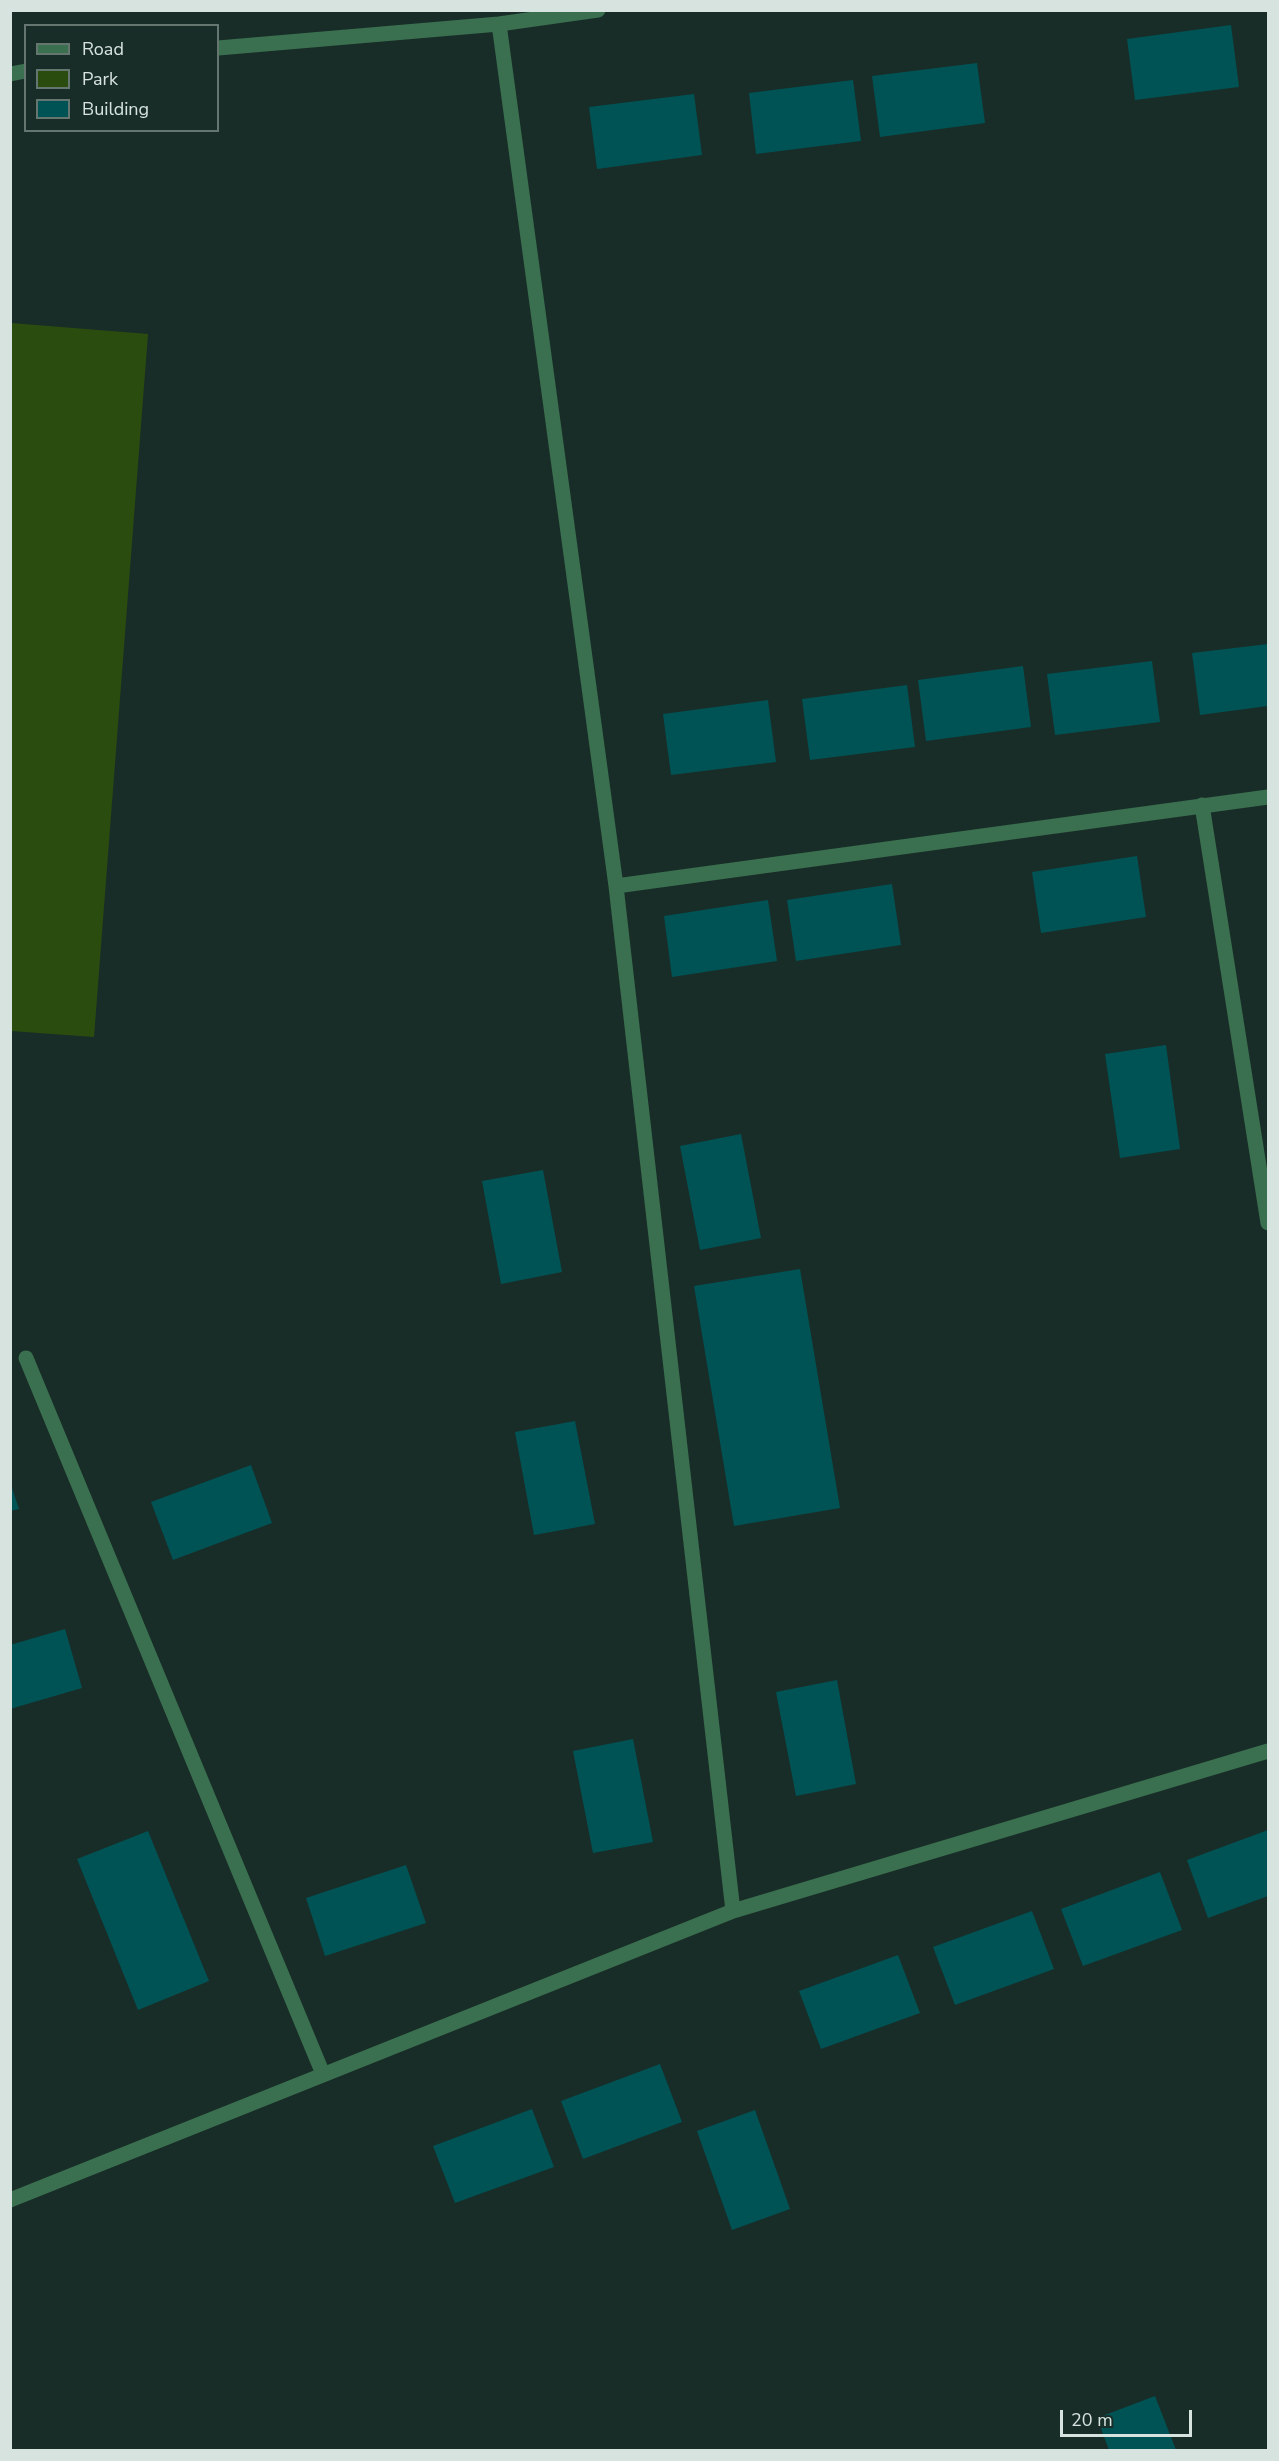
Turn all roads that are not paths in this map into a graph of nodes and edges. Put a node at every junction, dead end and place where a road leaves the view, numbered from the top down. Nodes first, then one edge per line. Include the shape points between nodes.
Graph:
1 (598, 10) edge
2 (499, 24) junction
3 (219, 48) edge
4 (1269, 797) edge
5 (1202, 805) junction
6 (616, 886) junction
7 (1269, 1223) edge
8 (26, 1358) dead end
9 (1269, 1751) edge
10 (733, 1911) junction
11 (323, 2074) junction
12 (10, 2200) edge

1 - 2 street
2 - 3 street
2 - 6 street
4 - 5 street
5 - 6 street
5 - 7 street
6 - 10 street
8 - 11 street
9 - 10 street
10 - 11 street
11 - 12 street

